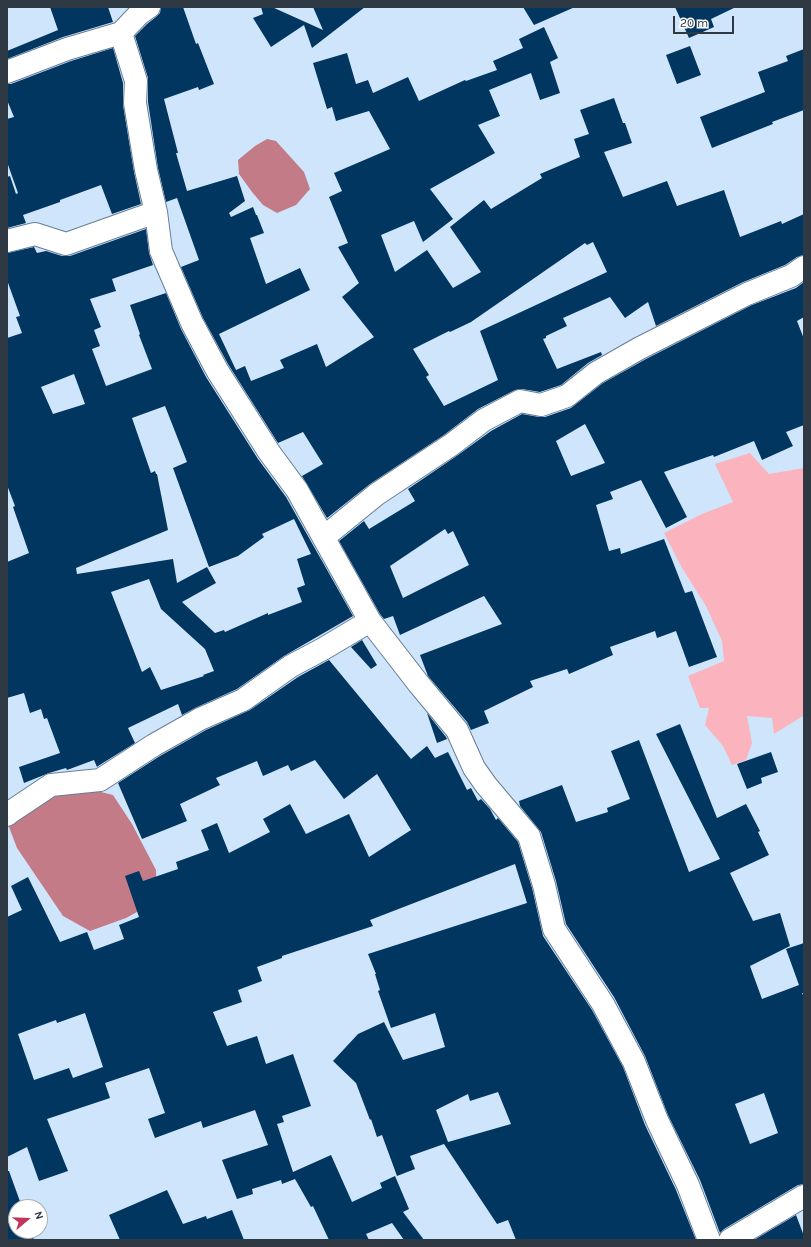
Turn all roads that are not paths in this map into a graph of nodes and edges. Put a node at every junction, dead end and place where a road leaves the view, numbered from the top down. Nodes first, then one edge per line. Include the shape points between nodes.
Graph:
1 (149, 7) edge
2 (121, 32) junction
3 (7, 72) edge
4 (156, 212) junction
5 (7, 241) edge
6 (804, 267) edge
7 (324, 537) junction
8 (370, 622) junction
9 (7, 815) edge
10 (804, 1196) edge
11 (709, 1240) edge
12 (730, 1240) edge

1 - 2 street
2 - 3 street
2 - 4 street via 136,81 135,103
4 - 5 street via 66,244 35,234
4 - 7 street via 161,251 192,324 217,370 269,452 297,490
6 - 7 street via 791,276 747,294 640,348 596,373 568,396 541,405 520,401 484,420 377,494
7 - 8 street
8 - 9 street via 291,666 243,700 200,719 100,780 51,785
8 - 11 street via 457,730 474,768 529,836 554,930 603,1004 634,1062 688,1185
10 - 12 street

